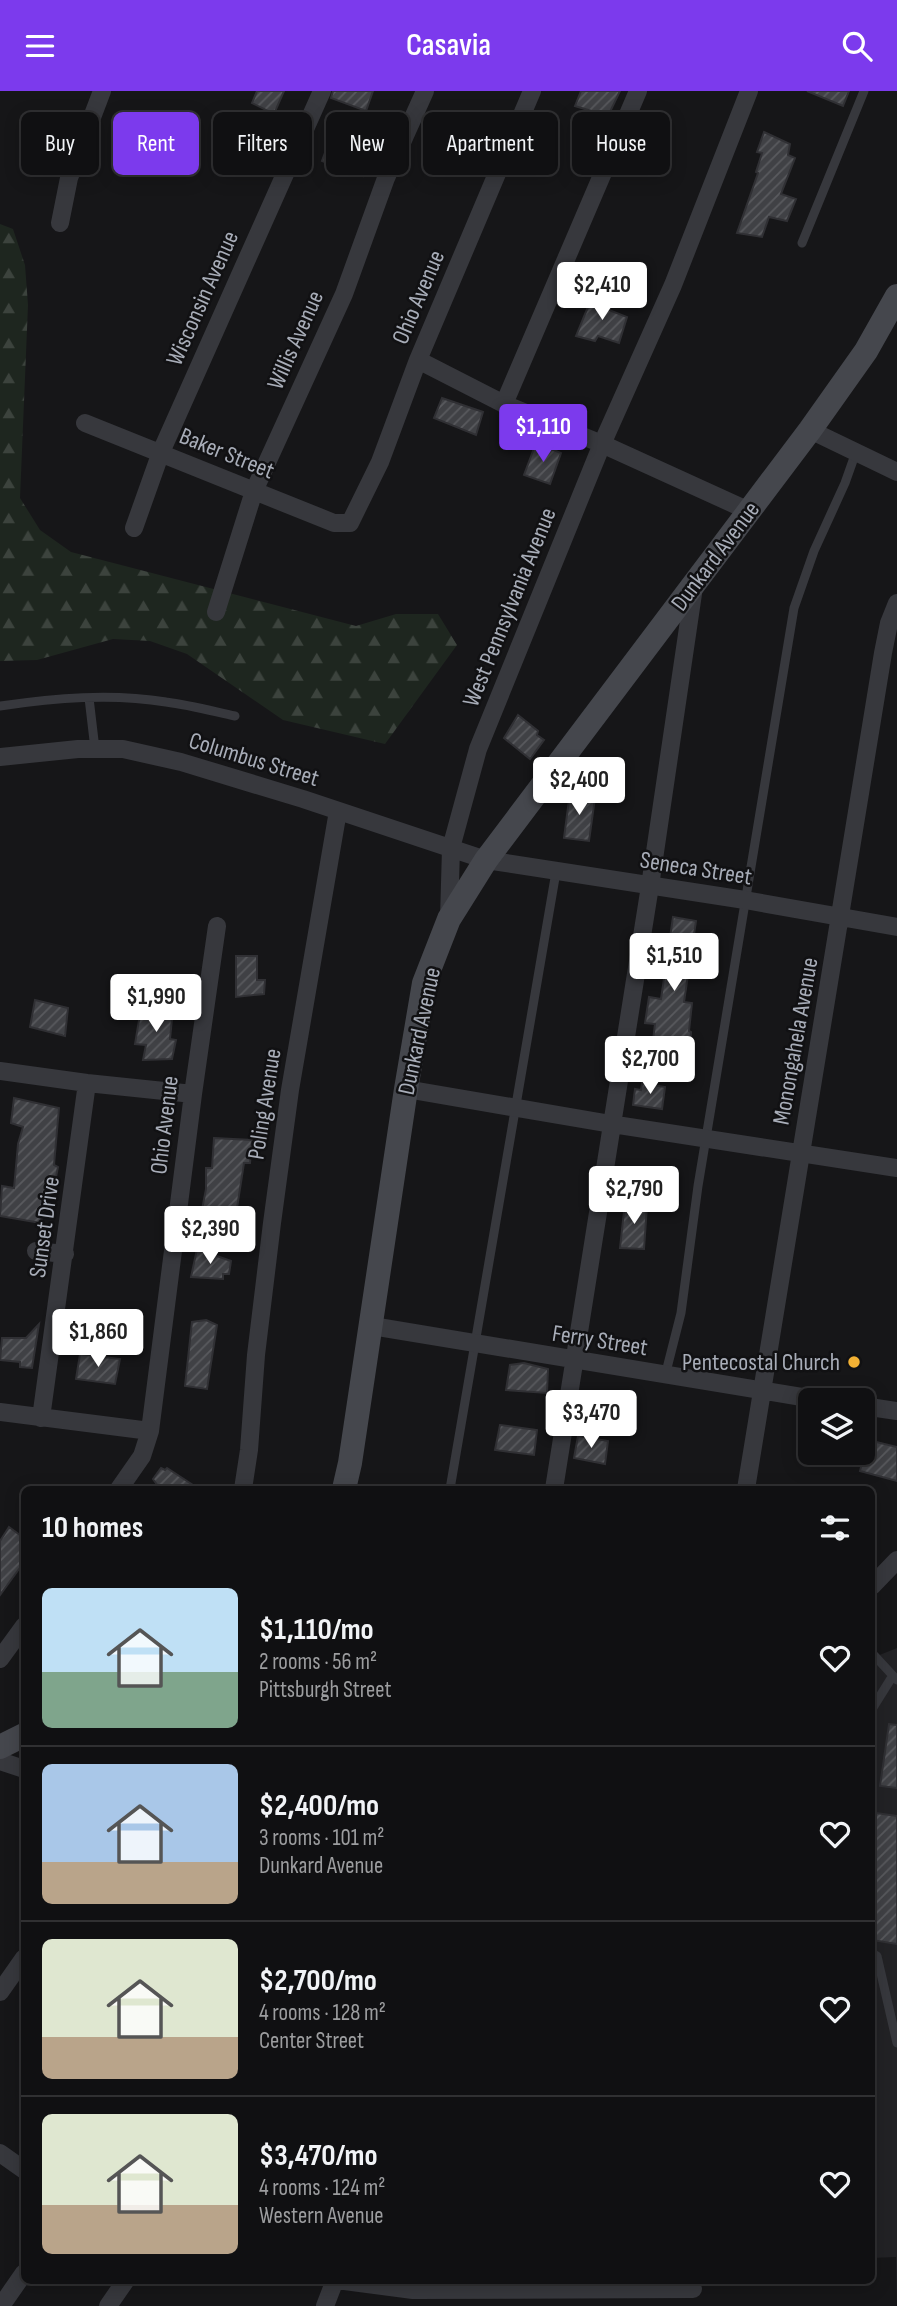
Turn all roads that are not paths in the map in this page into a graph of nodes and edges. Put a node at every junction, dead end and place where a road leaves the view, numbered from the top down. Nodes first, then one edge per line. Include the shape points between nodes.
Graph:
1 (102, 91) edge
2 (322, 91) edge
3 (425, 91) edge
4 (532, 91) edge
5 (638, 91) edge
6 (750, 91) edge
7 (864, 91) edge
8 (61, 223) dead end
9 (802, 243) dead end
10 (897, 296) edge
11 (418, 360) junction
12 (504, 404) junction
13 (85, 423) dead end
14 (810, 430) junction
15 (602, 444) junction
16 (161, 452) junction
17 (856, 452) junction
18 (897, 472) edge
19 (254, 491) junction
20 (749, 511) junction
21 (350, 523) joint
22 (134, 528) dead end
23 (695, 583) junction
24 (897, 603) edge
25 (216, 612) dead end
26 (89, 698) junction
27 (0, 706) edge
28 (235, 716) dead end
29 (95, 748) junction
30 (0, 757) edge
31 (338, 811) junction
32 (451, 848) junction
33 (486, 860) junction
34 (556, 872) junction
35 (650, 886) junction
36 (745, 901) junction
37 (841, 918) junction
38 (449, 919) junction
39 (217, 926) dead end
40 (897, 927) edge
41 (0, 1071) edge
42 (87, 1083) junction
43 (406, 1089) junction
44 (192, 1094) junction
45 (517, 1108) junction
46 (611, 1124) junction
47 (707, 1138) junction
48 (801, 1152) junction
49 (897, 1168) edge
50 (36, 1251) dead end
51 (65, 1254) junction
52 (372, 1326) junction
53 (476, 1344) junction
54 (573, 1360) junction
55 (665, 1375) junction
56 (762, 1392) junction
57 (798, 1397) edge
58 (875, 1408) edge
59 (897, 1411) edge
60 (0, 1412) edge
61 (41, 1419) junction
62 (150, 1431) junction
63 (121, 1486) edge
64 (243, 1486) edge
65 (345, 1486) edge
66 (451, 1486) edge
67 (554, 1486) edge
68 (746, 1486) edge
69 (897, 1560) edge
70 (875, 1583) edge
71 (21, 1630) edge
72 (875, 1656) edge
73 (0, 1659) edge
74 (895, 1679) edge
75 (875, 1705) edge
76 (21, 1737) edge
77 (0, 1748) edge
78 (0, 1761) edge
79 (21, 1768) edge
80 (875, 1955) edge
81 (21, 1962) edge
82 (0, 1992) edge
83 (894, 2019) edge
84 (897, 2043) edge
85 (0, 2153) edge
86 (21, 2168) edge
87 (21, 2277) edge
88 (123, 2284) edge
89 (334, 2284) edge
90 (366, 2284) edge
91 (539, 2285) edge
92 (693, 2292) edge
93 (1, 2306) edge
94 (108, 2306) edge
95 (325, 2306) edge
96 (525, 2306) edge

1 - 8 street via 69,178
2 - 16 street, Wisconsin Avenue
3 - 19 street, Willis Avenue via 386,178 344,294
4 - 11 street, Ohio Avenue
5 - 12 street
6 - 15 street, West Pennsylvania Avenue via 673,285
7 - 9 lane
10 - 14 main road, Dunkard Avenue via 866,351
11 - 12 street
11 - 21 street, Ohio Avenue via 380,462
12 - 15 street
13 - 16 street, Baker Street
14 - 17 street
14 - 20 main road, Dunkard Avenue
15 - 20 street
15 - 32 street, West Pennsylvania Avenue via 478,749
16 - 19 street, Baker Street
16 - 22 street, Wisconsin Avenue
17 - 18 street
17 - 36 lane via 794,608
19 - 21 street, Baker Street via 334,523
19 - 25 street, Willis Avenue
20 - 23 main road, Dunkard Avenue
23 - 33 main road, Dunkard Avenue
23 - 35 street
24 - 37 street, Monongahela Avenue via 883,653
26 - 27 lane
26 - 28 lane via 165,701
26 - 29 lane
29 - 30 street, Columbus Street
29 - 31 street, Columbus Street via 123,749 181,762
31 - 32 street, Columbus Street
31 - 64 street, Poling Avenue via 288,1103
32 - 33 street, Columbus Street
32 - 38 street, West Pennsylvania Avenue
33 - 34 street, Seneca Street
33 - 38 main road, Dunkard Avenue
34 - 35 street, Seneca Street
34 - 45 lane
35 - 36 street, Seneca Street
35 - 46 street
36 - 37 street, Seneca Street
36 - 47 lane
37 - 40 street, Seneca Street
37 - 48 street, Monongahela Avenue
38 - 43 main road, Dunkard Avenue via 424,983
39 - 44 street, Ohio Avenue
41 - 42 street
42 - 44 street
42 - 51 street, Sunset Drive
43 - 45 street
43 - 52 main road, Dunkard Avenue
44 - 62 street, Ohio Avenue
45 - 46 street
45 - 53 lane
46 - 47 street
46 - 54 street
47 - 48 street
47 - 55 lane via 681,1313
48 - 49 street
48 - 56 street, Monongahela Avenue
50 - 51 street
51 - 61 street, Sunset Drive
52 - 53 street, Ferry Street
52 - 65 main road, Dunkard Avenue
53 - 54 street, Ferry Street
53 - 66 lane
54 - 55 street, Ferry Street
54 - 67 street
55 - 56 street, Ferry Street
56 - 57 street, Ferry Street
56 - 68 street, Monongahela Avenue
58 - 59 street
60 - 61 street
61 - 62 street
62 - 63 street, Ohio Avenue via 142,1456
69 - 70 street
71 - 73 street
72 - 74 lane
74 - 75 lane
76 - 77 main road
78 - 79 street
80 - 83 lane
81 - 82 street
83 - 84 lane
85 - 86 street
87 - 93 street
88 - 94 street
89 - 95 street
90 - 91 street via 412,2290
91 - 92 street
91 - 96 street

